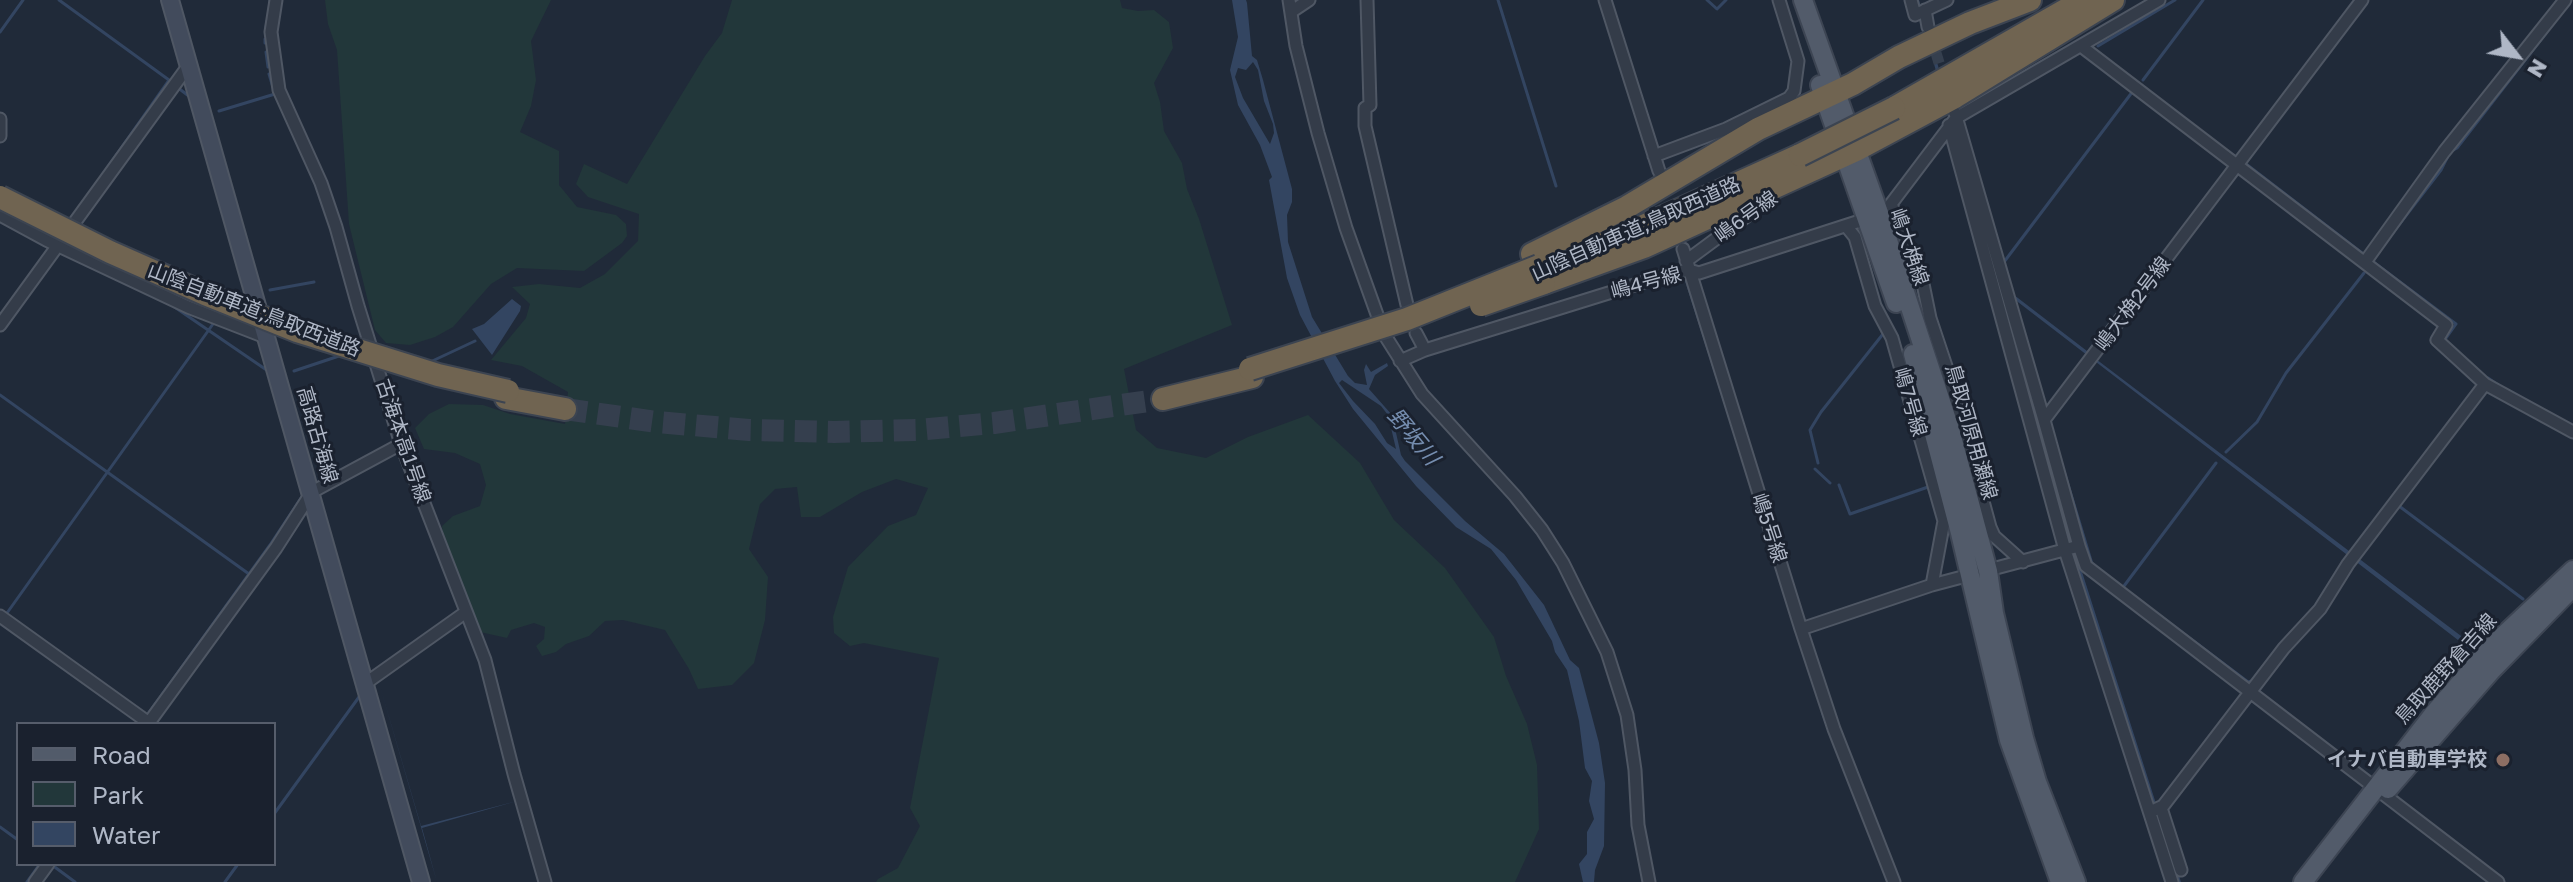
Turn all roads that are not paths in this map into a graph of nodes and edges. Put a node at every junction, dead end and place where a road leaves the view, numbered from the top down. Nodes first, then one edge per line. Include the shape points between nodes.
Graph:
1 (170, 0) edge
2 (276, 0) edge
3 (1309, 0) edge
4 (1367, 0) edge
5 (1605, 0) edge
6 (1779, 0) edge
7 (1793, 0) edge
8 (1803, 0) edge
9 (1911, 0) edge
10 (1947, 0) edge
11 (2030, 0) edge
12 (2071, 0) edge
13 (2083, 0) edge
14 (2113, 0) edge
15 (2159, 0) edge
16 (2362, 0) edge
17 (2565, 0) edge
18 (2571, 0) edge
19 (1290, 6) edge
20 (2573, 6) edge
21 (1920, 13) junction
22 (1928, 27) tunnel mouth
23 (2081, 46) junction
24 (189, 65) junction
25 (1830, 96) junction
26 (1893, 105) junction
27 (1953, 117) junction
28 (0, 119) edge
29 (0, 136) edge
30 (1850, 153) junction
31 (1654, 156) junction
32 (1801, 159) junction
33 (2237, 165) junction
34 (1659, 171) dead end
35 (0, 197) edge
36 (0, 205) edge
37 (1879, 212) junction
38 (0, 215) edge
39 (1846, 226) junction
40 (57, 245) junction
41 (1686, 260) junction
42 (2365, 262) junction
43 (1539, 269) junction
44 (1407, 305) dead end
45 (0, 325) edge
46 (1416, 333) dead end
47 (269, 339) junction
48 (1425, 350) junction
49 (1315, 353) junction
50 (1400, 361) junction
51 (2485, 384) junction
52 (507, 394) junction
53 (1162, 394) tunnel mouth
54 (565, 405) tunnel mouth
55 (2044, 420) junction
56 (2573, 432) edge
57 (401, 444) junction
58 (312, 492) junction
59 (2079, 546) junction
60 (2065, 550) junction
61 (2023, 562) junction
62 (2573, 570) edge
63 (1979, 573) junction
64 (1932, 585) junction
65 (2573, 587) edge
66 (466, 612) junction
67 (0, 616) edge
68 (1801, 629) junction
69 (366, 683) junction
70 (2251, 691) junction
71 (147, 722) edge
72 (149, 722) edge
73 (2379, 791) junction
74 (2156, 810) junction
75 (2181, 870) dead end
76 (421, 882) edge
77 (545, 882) edge
78 (1649, 882) edge
79 (1894, 882) edge
80 (2060, 882) edge
81 (2076, 882) edge
82 (2172, 882) edge
83 (2303, 882) edge
84 (2319, 882) edge
85 (2498, 882) edge

1 - 24 main road, 高路古海線
2 - 57 street, 古海本高1号線 via 271,32 279,90 321,183
3 - 19 street
4 - 44 street via 1370,105 1365,108 1365,126
5 - 31 street
6 - 31 street via 1798,61 1789,98
7 - 25 main road, 鳥取河原用瀬線
8 - 25 main road, 鳥取河原用瀬線
9 - 21 street
10 - 21 street
11 - 25 highway via 1899,57
12 - 26 highway, 山陰自動車道;鳥取西道路
13 - 26 highway, 山陰自動車道;鳥取西道路
14 - 30 highway
15 - 23 street, 嶋大桷線
16 - 33 street, 嶋大桷2号線
17 - 42 street
18 - 20 street
19 - 50 street via 1346,228 1373,310
21 - 22 street
23 - 27 street, 嶋大桷線
23 - 33 street
24 - 40 street
24 - 47 main road, 高路古海線
25 - 30 main road, 鳥取河原用瀬線
25 - 43 highway via 1758,129
26 - 32 highway, 山陰自動車道;鳥取西道路, bridge
27 - 37 street, 嶋大桷線
27 - 55 street
27 - 60 street
28 - 29 street
30 - 32 highway
30 - 37 main road, 鳥取河原用瀬線
31 - 34 street
32 - 41 street, 嶋6号線
32 - 43 highway, 山陰自動車道;鳥取西道路
33 - 42 street
33 - 55 street, 嶋大桷2号線
35 - 52 highway, 山陰自動車道;鳥取西道路, bridge via 110,252 297,331
36 - 52 highway, 山陰自動車道;鳥取西道路 via 201,302 294,339 436,382
37 - 39 street, 嶋4号線
37 - 61 street, 嶋大桷線 via 1922,279 1990,527
37 - 63 main road, 鳥取河原用瀬線 via 1950,429
38 - 40 street
39 - 41 street, 嶋4号線 via 1699,273
39 - 64 street, 嶋7号線 via 1855,237 1875,306 1892,338 1944,521
40 - 45 street
40 - 47 street
41 - 48 street, 嶋4号線 via 1673,273
41 - 68 street, 嶋5号線
42 - 51 street via 2446,325 2437,340
43 - 49 highway, bridge via 1455,291
43 - 49 highway, bridge via 1377,342
46 - 48 street
47 - 58 main road, 高路古海線
48 - 50 street, 嶋4号線
49 - 53 highway, bridge
50 - 78 street via 1422,394 1542,530 1597,630 1627,715
51 - 56 street
51 - 70 street via 2348,564 2330,597
52 - 54 highway, 山陰自動車道;鳥取西道路
55 - 59 street
57 - 58 street
57 - 66 street, 古海本高1号線
58 - 69 main road, 高路古海線
58 - 72 street
59 - 60 street
59 - 70 street via 2086,566
60 - 61 street
60 - 74 street
61 - 63 street
62 - 73 main road, 鳥取鹿野倉吉線 via 2491,647 2435,712
63 - 64 street
63 - 80 main road, 鳥取河原用瀬線 via 2009,740
63 - 81 main road, 鳥取河原用瀬線 via 2037,782
64 - 68 street
65 - 73 main road, 鳥取鹿野倉吉線
66 - 69 street
66 - 77 street, 古海本高1号線 via 485,660
67 - 71 street
68 - 79 street, 嶋5号線
69 - 76 main road, 高路古海線
70 - 73 street
70 - 74 street
73 - 83 main road, 鳥取鹿野倉吉線
73 - 84 main road, 鳥取鹿野倉吉線
73 - 85 street
74 - 75 street
74 - 82 street

